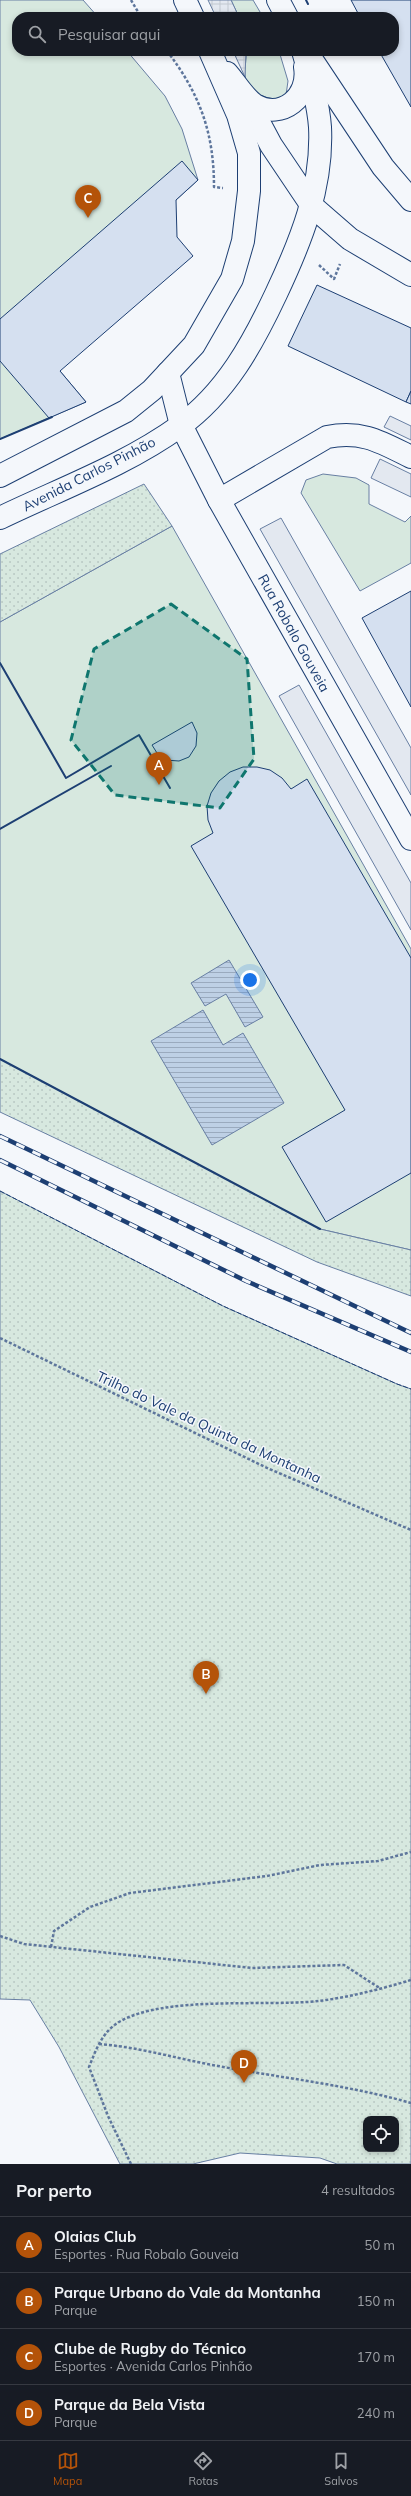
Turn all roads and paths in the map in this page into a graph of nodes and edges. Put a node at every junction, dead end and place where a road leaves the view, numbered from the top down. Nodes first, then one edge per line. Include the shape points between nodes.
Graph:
1 (131, 0) edge
2 (185, 0) edge
3 (278, 0) edge
4 (139, 12) edge
5 (191, 12) edge
6 (284, 12) edge
7 (212, 56) edge
8 (213, 56) edge
9 (304, 56) edge
10 (304, 56) edge
11 (309, 56) edge
12 (242, 91) junction
13 (411, 200) edge
14 (312, 206) junction
15 (411, 275) edge
16 (168, 372) junction
17 (180, 425) junction
18 (411, 457) edge
19 (0, 476) edge
20 (220, 500) junction
21 (0, 518) edge
22 (411, 839) edge
23 (0, 1338) edge
24 (411, 1530) edge
25 (411, 1852) edge
26 (0, 1936) edge
27 (51, 1947) junction
28 (411, 1980) edge
29 (381, 1989) junction
30 (98, 2044) junction
31 (411, 2103) edge
32 (131, 2164) edge

1 - 4 path
2 - 5 main road
3 - 6 main road
7 - 16 main road via 238,115 249,153 249,190 243,241 232,279 194,345
8 - 12 main road
9 - 12 main road via 306,73 303,92 294,104 269,111 254,104
10 - 14 main road, Avenida Carlos Pinhão via 314,89 320,127 318,167
11 - 13 main road via 383,167
12 - 14 main road via 271,144
14 - 15 main road via 350,239
14 - 17 main road, Avenida Carlos Pinhão via 298,246 253,342 219,390
16 - 17 main road, Rua Robalo Gouveia
16 - 19 main road via 152,390 126,411
17 - 20 main road, Rua Robalo Gouveia
17 - 21 main road, Avenida Carlos Pinhão via 127,457
18 - 20 main road via 361,435 327,437
20 - 22 main road, Rua Robalo Gouveia
23 - 24 path, Trilho do Vale da Quinta da Montanha via 265,1467
25 - 27 path via 378,1861 320,1865 267,1876 130,1893 90,1907 54,1931
26 - 27 path via 24,1944
27 - 29 path via 252,1968 344,1965
28 - 29 path
29 - 30 path via 320,2001 155,2009 119,2022
30 - 31 path via 117,2045 178,2059 372,2092
30 - 32 path via 89,2066 108,2116

